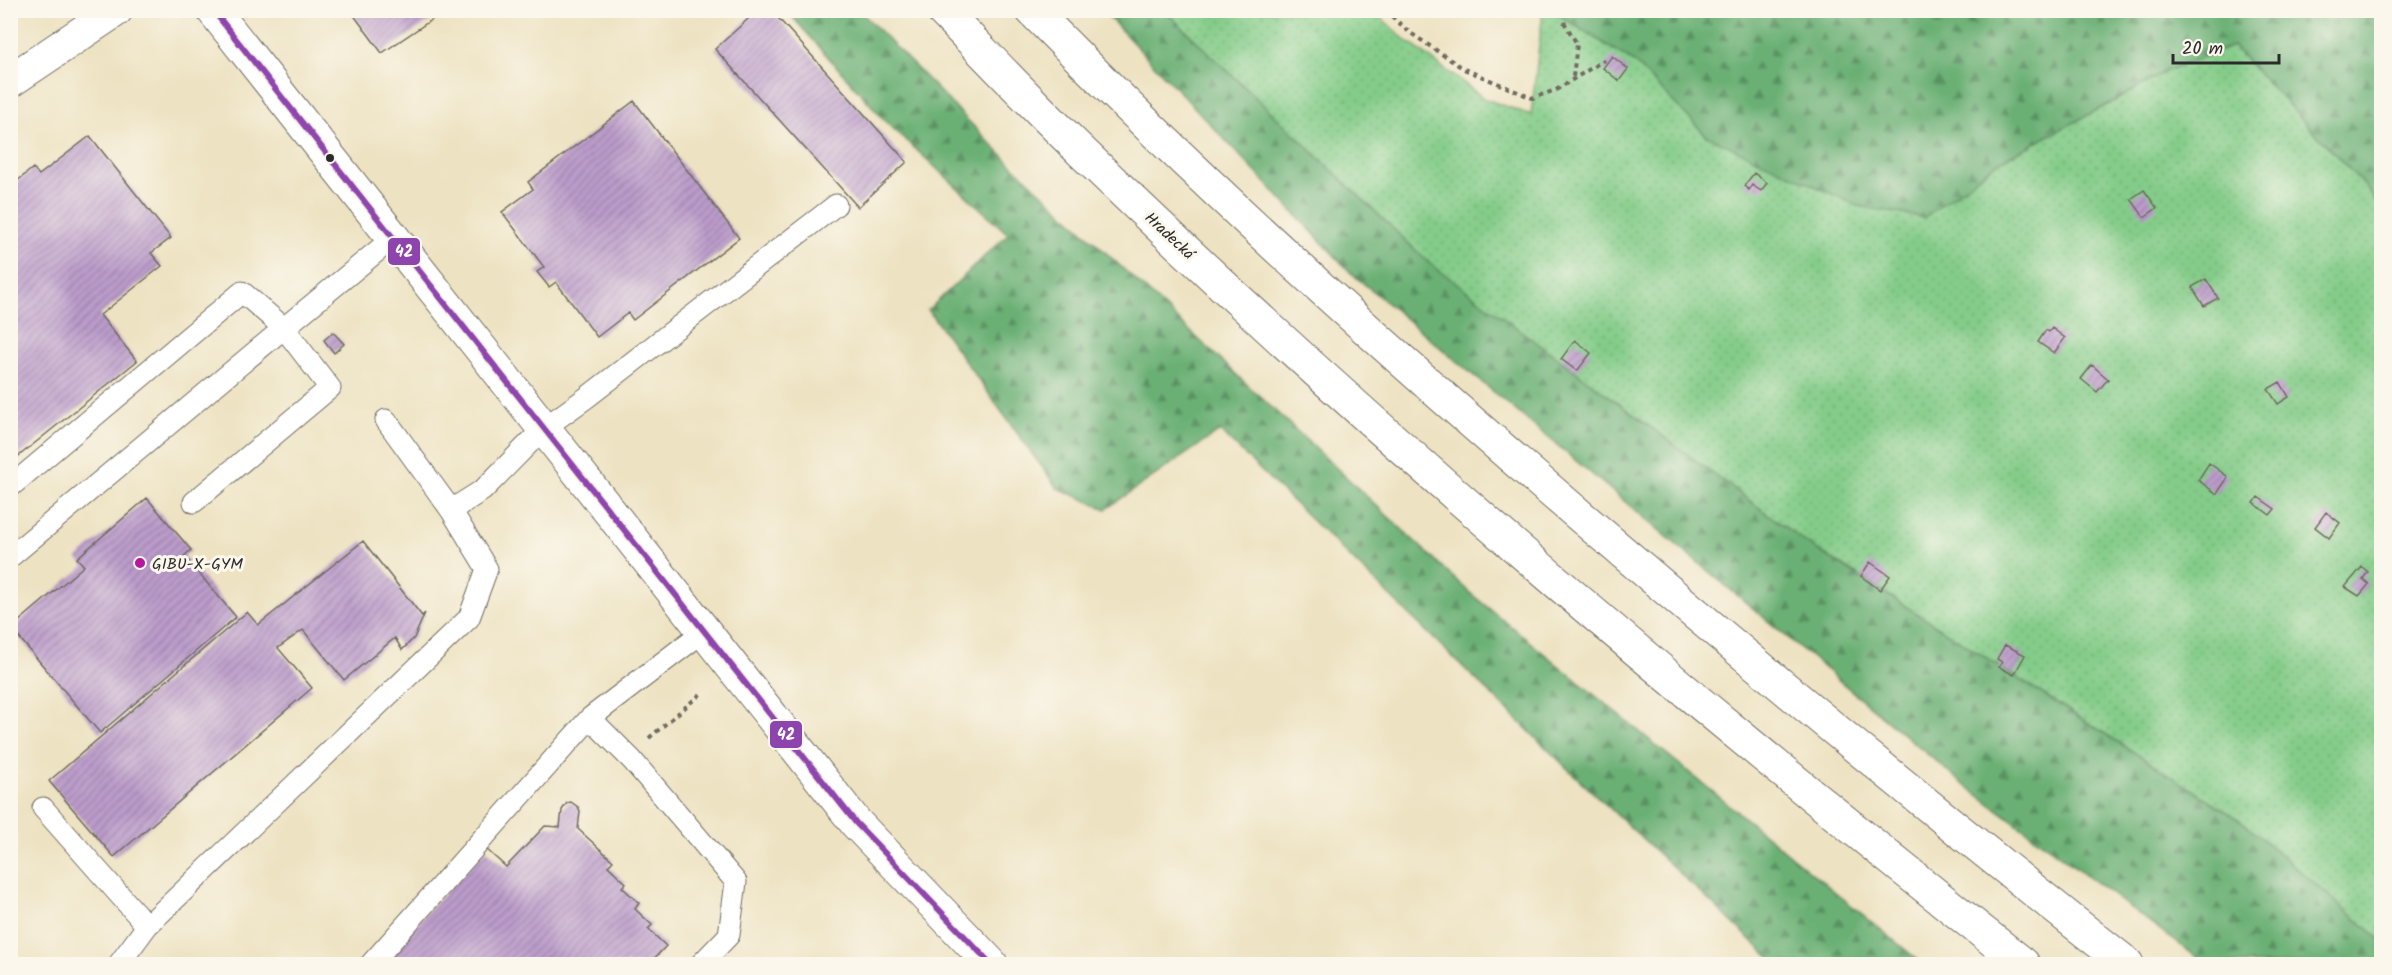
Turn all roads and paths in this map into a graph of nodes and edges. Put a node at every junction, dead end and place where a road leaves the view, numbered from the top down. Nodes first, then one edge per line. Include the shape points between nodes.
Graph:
1 (116, 10) edge
2 (213, 10) edge
3 (942, 10) edge
4 (1032, 10) edge
5 (1384, 10) edge
6 (1564, 22) dead end
7 (1604, 60) dead end
8 (1573, 78) junction
9 (10, 81) edge
10 (836, 205) dead end
11 (393, 238) junction
12 (284, 328) junction
13 (386, 420) dead end
14 (544, 428) junction
15 (10, 487) edge
16 (194, 502) dead end
17 (451, 510) junction
18 (10, 557) edge
19 (704, 631) junction
20 (703, 692) dead end
21 (590, 718) junction
22 (628, 756) junction
23 (44, 808) dead end
24 (147, 926) junction
25 (119, 964) edge
26 (371, 964) edge
27 (701, 964) edge
28 (991, 964) edge
29 (2023, 964) edge
30 (2127, 964) edge

1 - 9 main road
2 - 11 main road
3 - 29 main road, Hradecká via 1083,154 1405,452 1698,700
4 - 30 main road via 1104,84 1455,409 1736,649
5 - 8 path via 1464,69 1532,98 1556,90
6 - 8 path via 1577,44
7 - 8 path
10 - 14 lane
11 - 12 lane
11 - 14 main road
12 - 15 lane via 242,292
12 - 16 lane via 330,388
12 - 18 lane
13 - 17 lane
14 - 17 lane via 483,490
14 - 19 main road
17 - 24 lane via 487,569 469,618
19 - 21 lane
19 - 28 main road via 856,824
20 - 22 path
21 - 22 lane
21 - 26 lane
22 - 27 lane via 736,882 729,934
23 - 24 lane
24 - 25 lane

